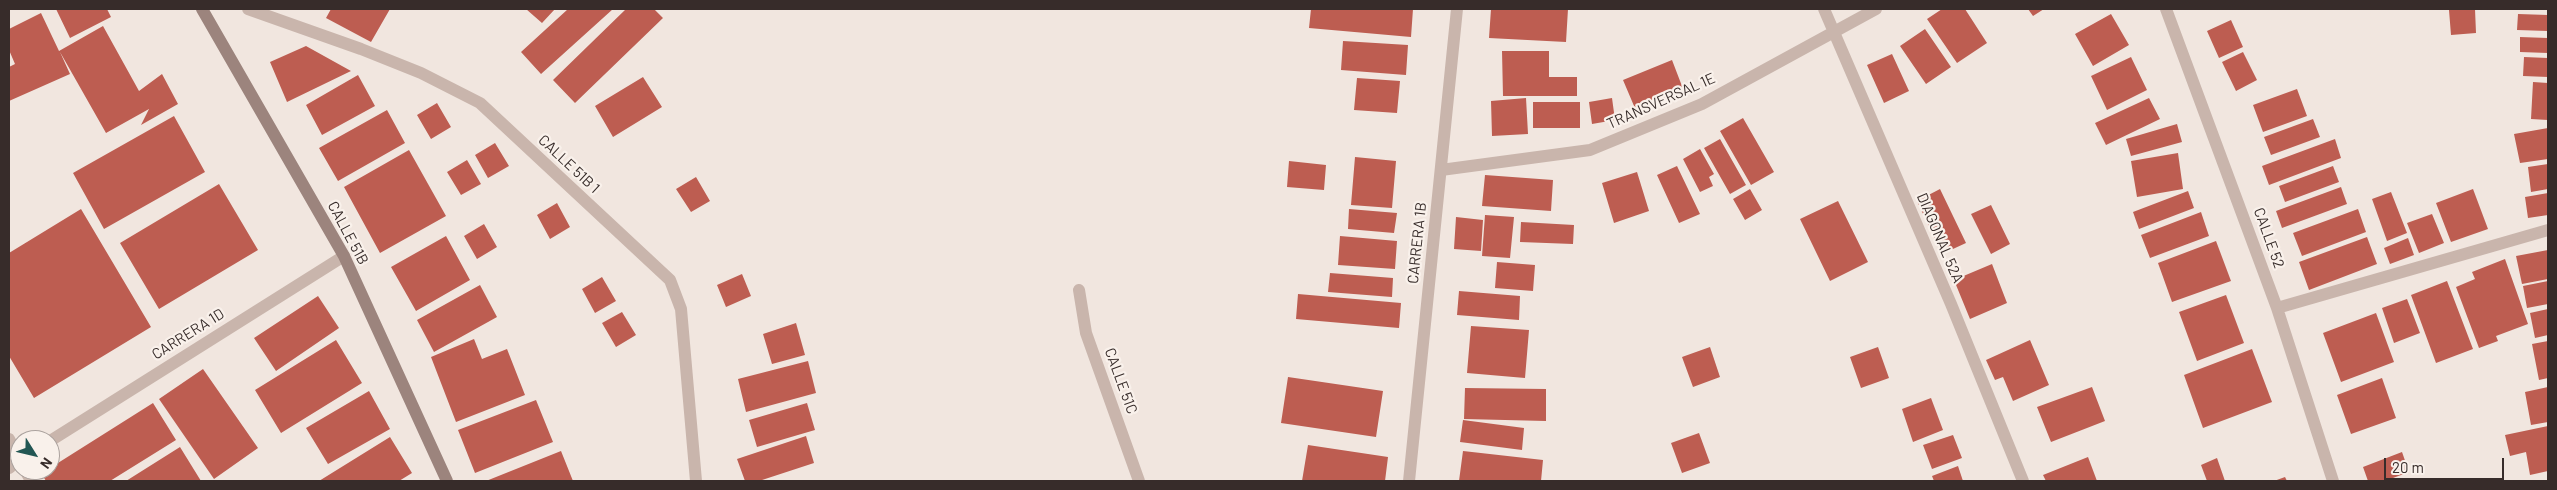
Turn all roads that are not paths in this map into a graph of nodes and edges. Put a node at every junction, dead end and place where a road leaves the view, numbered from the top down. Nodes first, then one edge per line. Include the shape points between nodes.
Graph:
1 (202, 9) edge
2 (248, 9) edge
3 (1457, 9) edge
4 (1824, 9) edge
5 (1876, 9) edge
6 (2166, 9) edge
7 (1833, 31) junction
8 (1441, 170) junction
9 (2548, 230) edge
10 (344, 256) junction
11 (1079, 290) dead end
12 (2277, 308) junction
13 (60, 435) edge
14 (447, 481) edge
15 (696, 481) edge
16 (1140, 481) edge
17 (1409, 481) edge
18 (2023, 481) edge
19 (2332, 481) edge

1 - 10 street, CALLE 51B
2 - 15 street, CALLE 51B 1 via 421,73 480,103 670,280 682,309
3 - 8 street, CARRERA 1B
4 - 7 street, DIAGONAL 52A
5 - 7 street, TRANSVERSAL 1E
6 - 12 street, CALLE 52
7 - 8 street, TRANSVERSAL 1E via 1702,104 1590,150
7 - 18 street, DIAGONAL 52A via 1951,304
8 - 17 street, CARRERA 1B
9 - 12 street
10 - 13 street, CARRERA 1D
10 - 14 street, CALLE 51B
11 - 16 street, CALLE 51C via 1086,333
12 - 19 street, CALLE 52

